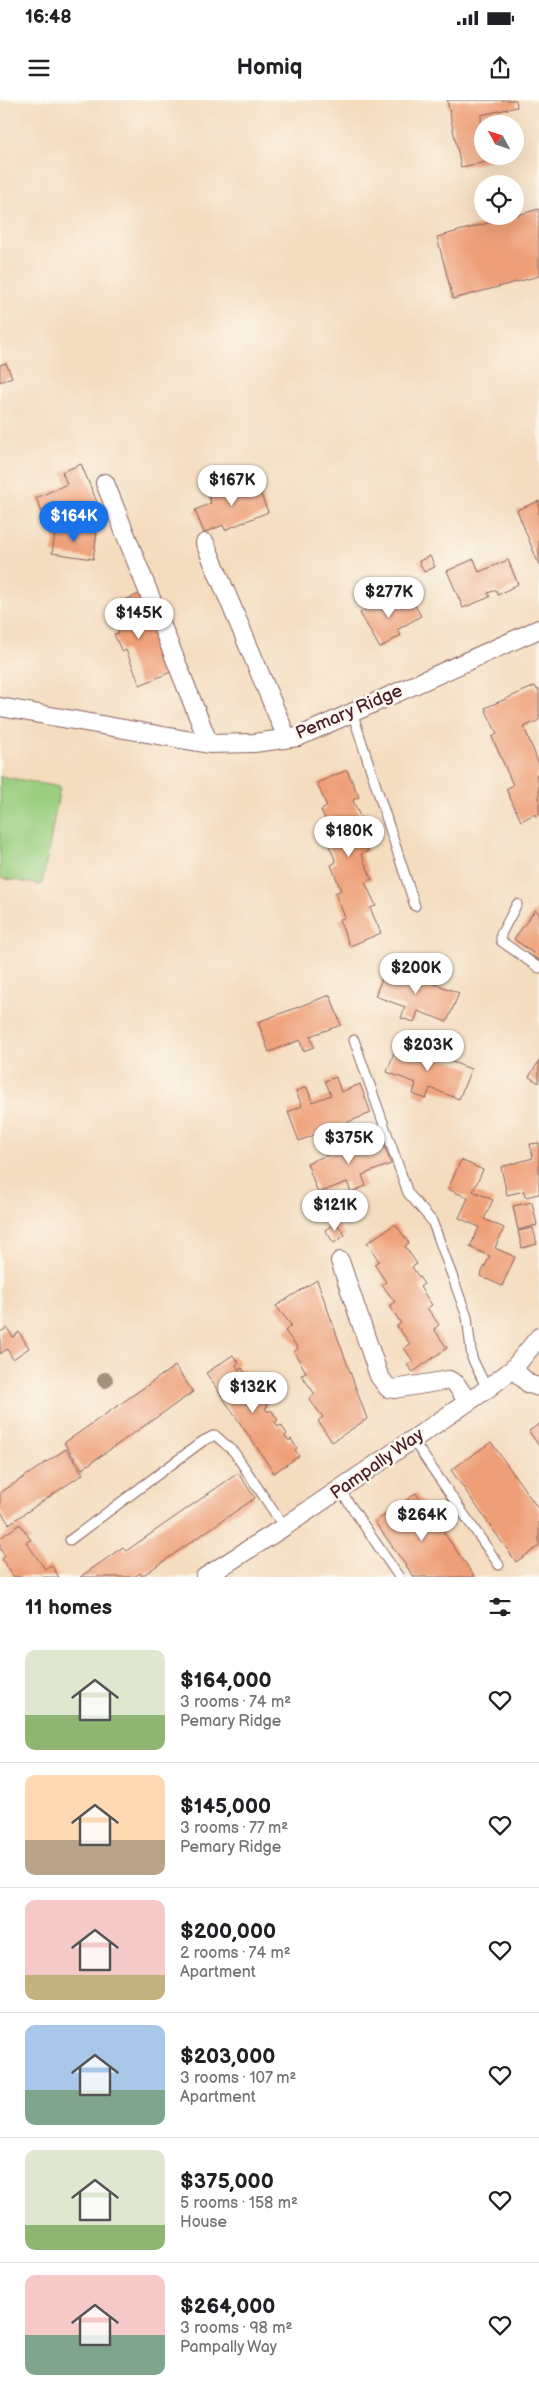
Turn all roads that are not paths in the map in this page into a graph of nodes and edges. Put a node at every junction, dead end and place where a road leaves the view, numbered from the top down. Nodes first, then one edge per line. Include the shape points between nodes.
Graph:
1 (104, 484) dead end
2 (205, 543) dead end
3 (539, 629) edge
4 (0, 707) edge
5 (352, 712) junction
6 (286, 738) junction
7 (209, 744) junction
8 (517, 904) dead end
9 (415, 906) dead end
10 (539, 968) edge
11 (354, 1040) dead end
12 (340, 1261) dead end
13 (539, 1338) edge
14 (513, 1369) junction
15 (539, 1387) edge
16 (486, 1389) junction
17 (468, 1402) junction
18 (412, 1439) junction
19 (340, 1490) junction
20 (284, 1527) junction
21 (70, 1540) dead end
22 (499, 1565) dead end
23 (217, 1574) edge
24 (399, 1577) edge

1 - 7 street
2 - 6 street
3 - 5 street, Pemary Ridge
4 - 7 street, Pemary Ridge
5 - 6 street, Pemary Ridge via 298,737
5 - 9 lane
6 - 7 street, Pemary Ridge
8 - 10 lane via 501,934 501,942
11 - 16 lane via 408,1193 432,1221 437,1234 467,1317 472,1358
12 - 17 street via 384,1383 394,1390 449,1380 456,1384
13 - 14 street, Pampally Way
14 - 15 street via 530,1384
14 - 16 street, Pampally Way
16 - 17 street, Pampally Way
17 - 18 street, Pampally Way
18 - 19 street, Pampally Way
18 - 22 lane
19 - 20 street, Pampally Way
19 - 24 lane
20 - 21 lane via 234,1452 215,1435
20 - 23 street, Pampally Way

